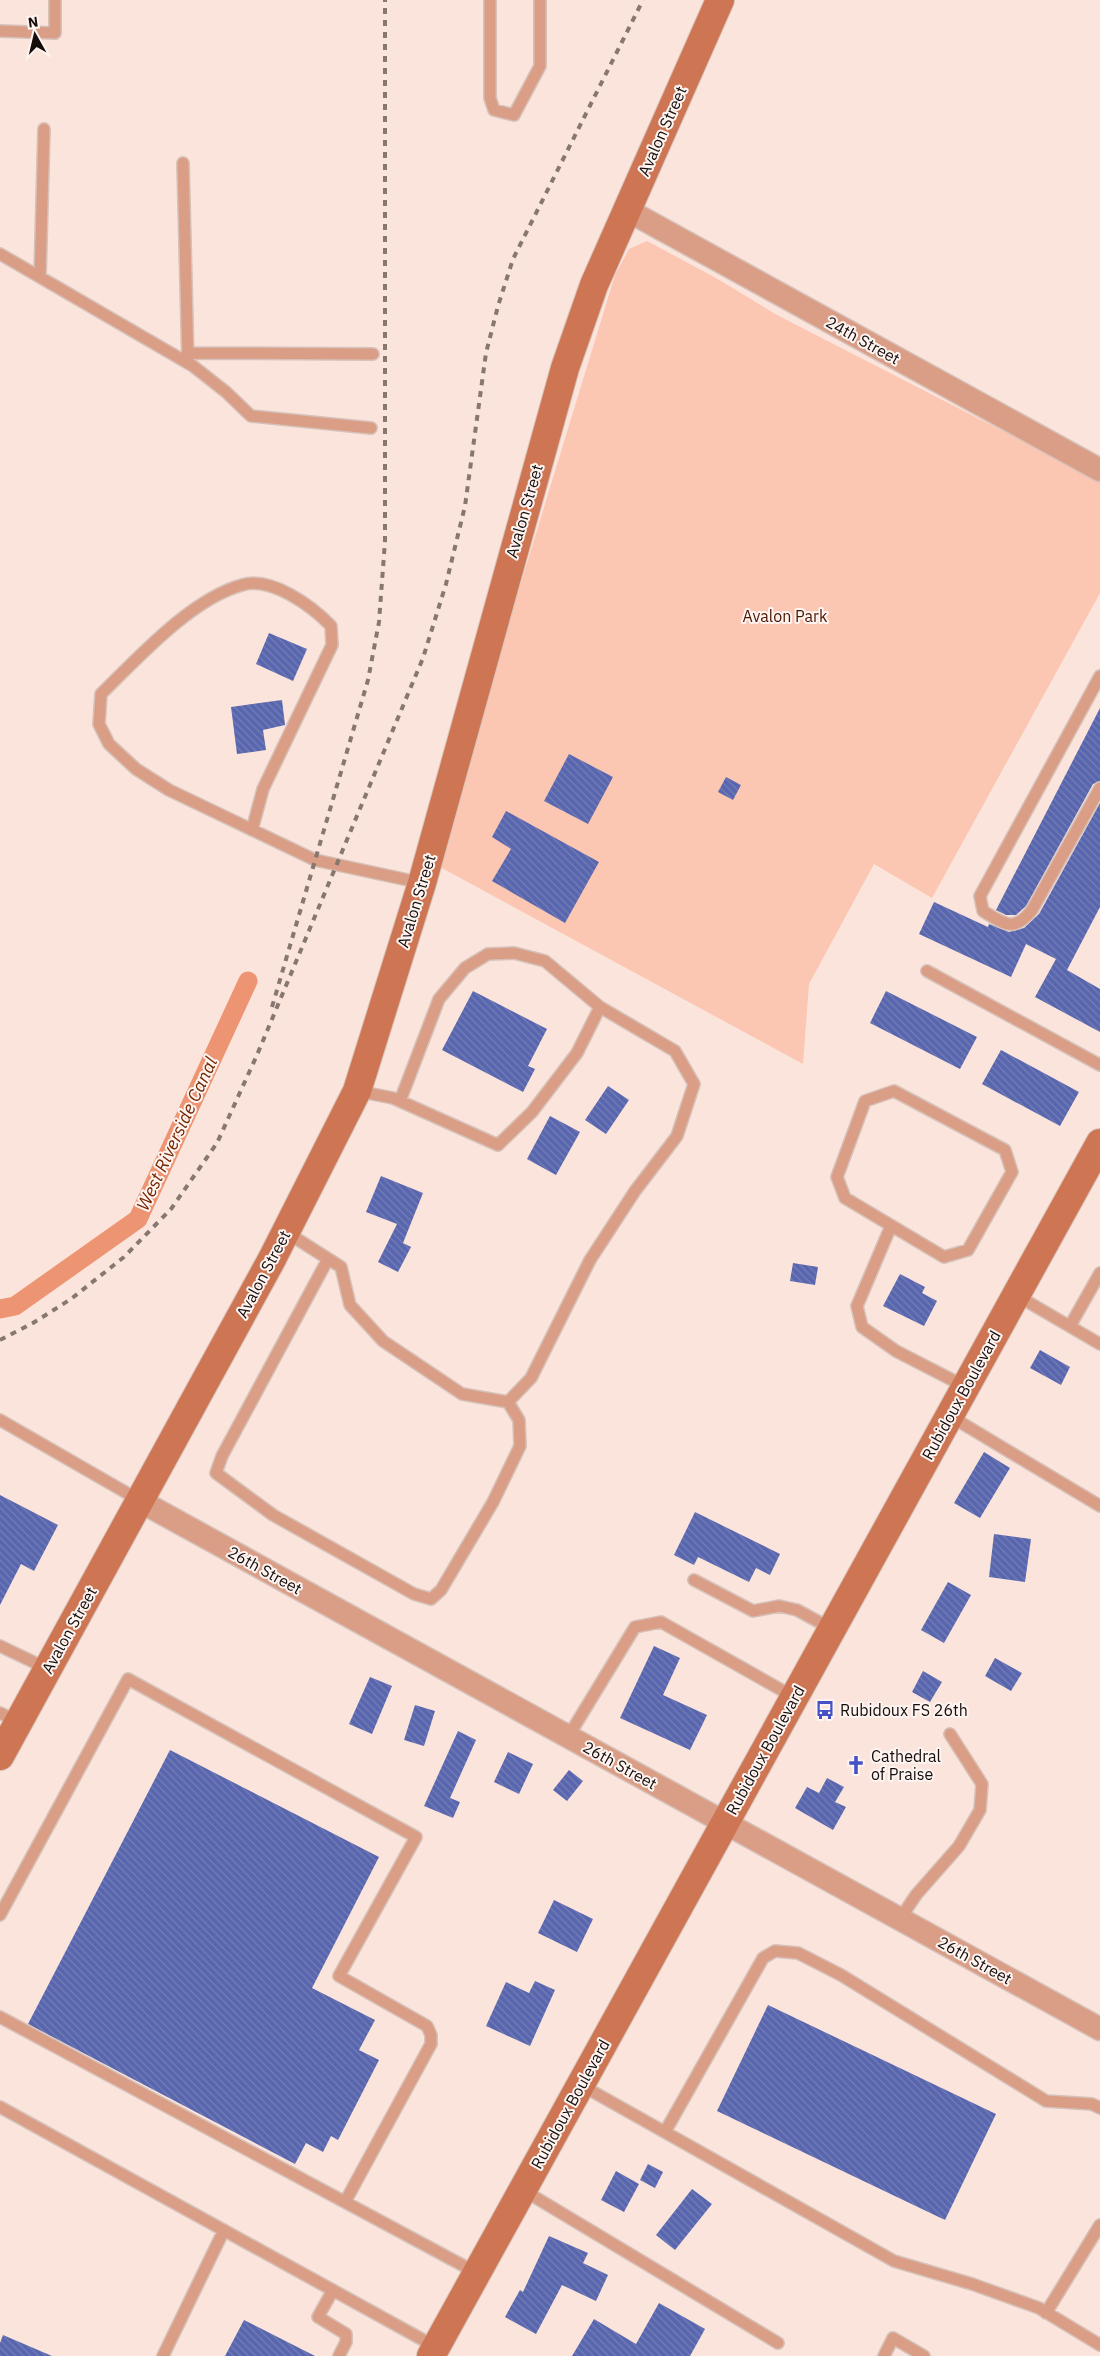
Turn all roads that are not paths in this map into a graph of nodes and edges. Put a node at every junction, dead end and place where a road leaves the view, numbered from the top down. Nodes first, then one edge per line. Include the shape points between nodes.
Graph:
1 (55, 0) edge
2 (490, 0) edge
3 (540, 0) edge
4 (720, 0) edge
5 (0, 31) edge
6 (44, 129) dead end
7 (183, 164) dead end
8 (627, 210) junction
9 (0, 254) edge
10 (40, 277) junction
11 (373, 354) dead end
12 (188, 358) junction
13 (371, 428) dead end
14 (1100, 470) edge
15 (1100, 676) edge
16 (1100, 788) edge
17 (252, 830) junction
18 (422, 883) junction
19 (927, 971) dead end
20 (600, 1007) junction
21 (1100, 1065) edge
22 (357, 1091) junction
23 (400, 1101) junction
24 (1100, 1144) edge
25 (1093, 1171) edge
26 (891, 1226) junction
27 (286, 1232) junction
28 (328, 1259) junction
29 (1100, 1273) edge
30 (1016, 1296) junction
31 (1070, 1326) junction
32 (1100, 1344) edge
33 (966, 1387) junction
34 (508, 1402) junction
35 (950, 1416) junction
36 (0, 1420) edge
37 (140, 1501) junction
38 (1100, 1506) edge
39 (694, 1580) dead end
40 (832, 1629) junction
41 (0, 1646) edge
42 (48, 1669) junction
43 (794, 1697) junction
44 (9, 1717) edge
45 (950, 1734) dead end
46 (568, 1737) junction
47 (0, 1756) edge
48 (725, 1823) junction
49 (0, 1915) edge
50 (900, 1919) junction
51 (0, 2017) edge
52 (1100, 2029) edge
53 (581, 2084) junction
54 (0, 2107) edge
55 (1100, 2108) edge
56 (666, 2132) junction
57 (523, 2190) junction
58 (345, 2202) junction
59 (1100, 2225) edge
60 (224, 2230) junction
61 (477, 2273) junction
62 (333, 2290) junction
63 (1046, 2313) junction
64 (778, 2344) dead end
65 (1100, 2345) edge
66 (434, 2352) edge
67 (163, 2356) edge
68 (339, 2356) edge
69 (884, 2356) edge
70 (924, 2356) edge

1 - 5 lane via 55,33
2 - 3 lane via 490,98 494,110 514,115 540,66
4 - 8 street, Avalon Street
6 - 10 lane
7 - 12 lane
8 - 14 street, 24th Street
8 - 18 street, Avalon Street via 594,285 565,368
9 - 10 lane
10 - 12 lane
11 - 12 lane
12 - 13 lane via 251,416
15 - 16 lane via 980,896 983,911 1004,924 1015,925 1024,920
17 - 17 lane via 263,790 332,645 331,626 319,613 274,586 243,584 208,600 164,634 101,694 99,724 109,744 136,769 169,790
17 - 18 lane via 315,860
18 - 22 street, Avalon Street
19 - 21 lane
20 - 23 lane via 577,1053 532,1112 498,1145
20 - 23 lane via 545,961 514,953 488,954 465,968 439,999
20 - 34 lane via 675,1051 694,1084 677,1136 635,1191 590,1260 531,1378
22 - 23 lane
22 - 27 street, Avalon Street
24 - 25 street, Rubidoux Boulevard
25 - 30 street, Rubidoux Boulevard
26 - 26 lane via 846,1198 837,1177 865,1101 894,1091 1005,1150 1012,1172 968,1250 944,1257
26 - 33 lane via 858,1306 862,1327 896,1351
27 - 28 lane
27 - 37 street, Avalon Street
28 - 34 lane via 341,1268 350,1304 383,1342 462,1394
28 - 34 lane via 222,1456 216,1473 274,1515 414,1594 430,1599 441,1590 494,1502 520,1446 519,1420
29 - 31 lane
30 - 31 lane
30 - 33 street, Rubidoux Boulevard
31 - 32 lane
33 - 35 street, Rubidoux Boulevard
35 - 38 lane
35 - 40 street, Rubidoux Boulevard
36 - 37 lane
37 - 42 street, Avalon Street
37 - 46 street, 26th Street
39 - 40 lane via 753,1611 778,1606 797,1610
40 - 43 street, Rubidoux Boulevard
41 - 42 lane
42 - 44 street, Avalon Street
43 - 46 lane via 661,1622 635,1627
43 - 48 street, Rubidoux Boulevard
44 - 47 street, Avalon Street
45 - 50 lane via 982,1784 980,1810 959,1846
46 - 48 street, 26th Street
48 - 50 street, 26th Street
48 - 53 street, Rubidoux Boulevard
49 - 58 lane via 128,1679 416,1837 339,1976 427,2026 432,2035 431,2044
50 - 52 street, 26th Street
51 - 58 lane
53 - 56 lane
53 - 57 street, Rubidoux Boulevard
54 - 60 lane
55 - 56 lane via 1092,2104 1046,2101 842,1975 798,1953 775,1951 764,1958
56 - 63 lane via 894,2260 972,2284
57 - 61 street, Rubidoux Boulevard
57 - 64 lane
58 - 61 lane
59 - 63 lane
60 - 62 lane
60 - 67 lane
61 - 66 street, Rubidoux Boulevard
62 - 66 lane
62 - 68 lane via 318,2317 346,2334
63 - 65 lane
69 - 70 lane via 893,2338

